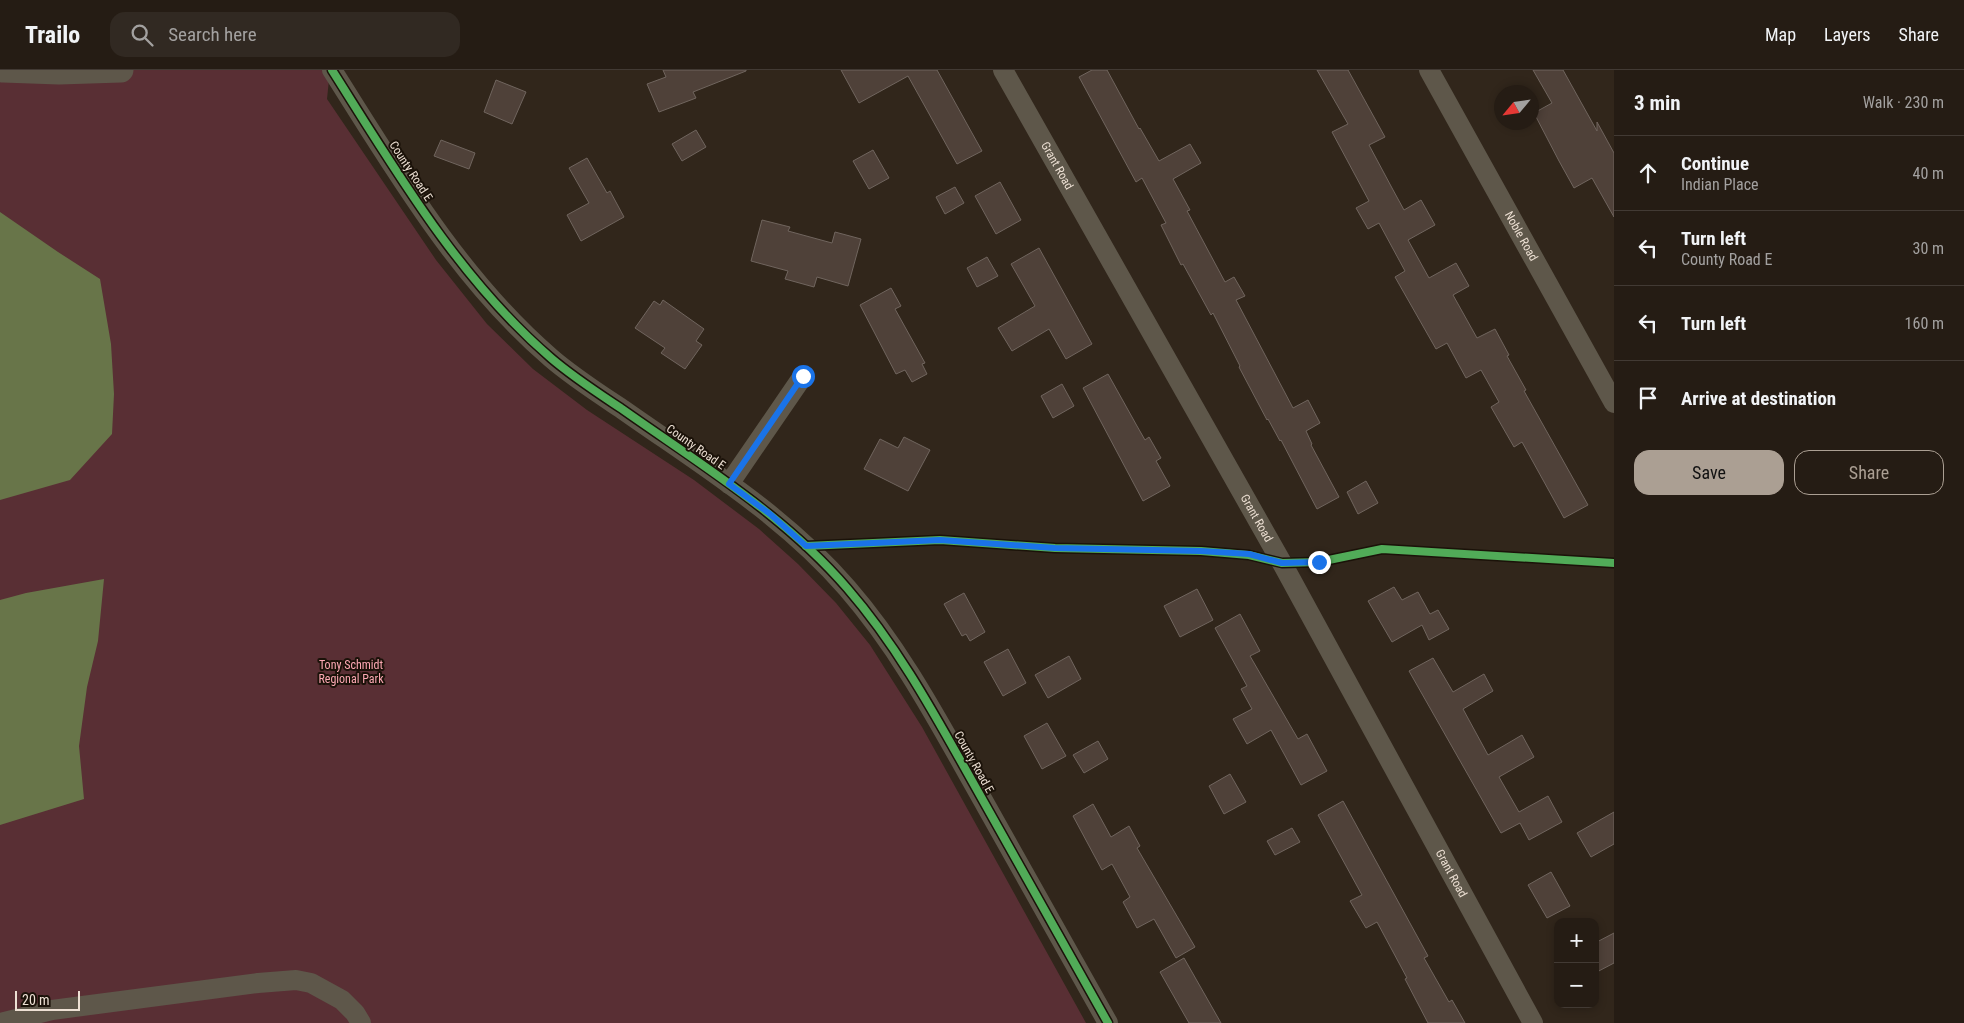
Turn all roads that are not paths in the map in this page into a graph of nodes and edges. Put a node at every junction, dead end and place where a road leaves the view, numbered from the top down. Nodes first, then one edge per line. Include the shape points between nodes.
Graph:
1 (4, 70) edge
2 (121, 70) edge
3 (332, 70) edge
4 (1003, 70) edge
5 (1429, 70) edge
6 (803, 376) dead end
7 (1614, 403) edge
8 (729, 484) junction
9 (358, 1018) edge
10 (0, 1022) edge
11 (1108, 1023) edge
12 (1533, 1023) edge

1 - 2 street
3 - 8 street, County Road E via 435,227 511,321 552,359
4 - 12 street, Grant Road via 1282,563
5 - 7 street, Noble Road
6 - 8 street
8 - 11 street, County Road E via 806,546 846,587 906,665
9 - 10 street via 342,1000 326,990 296,980 52,1010

